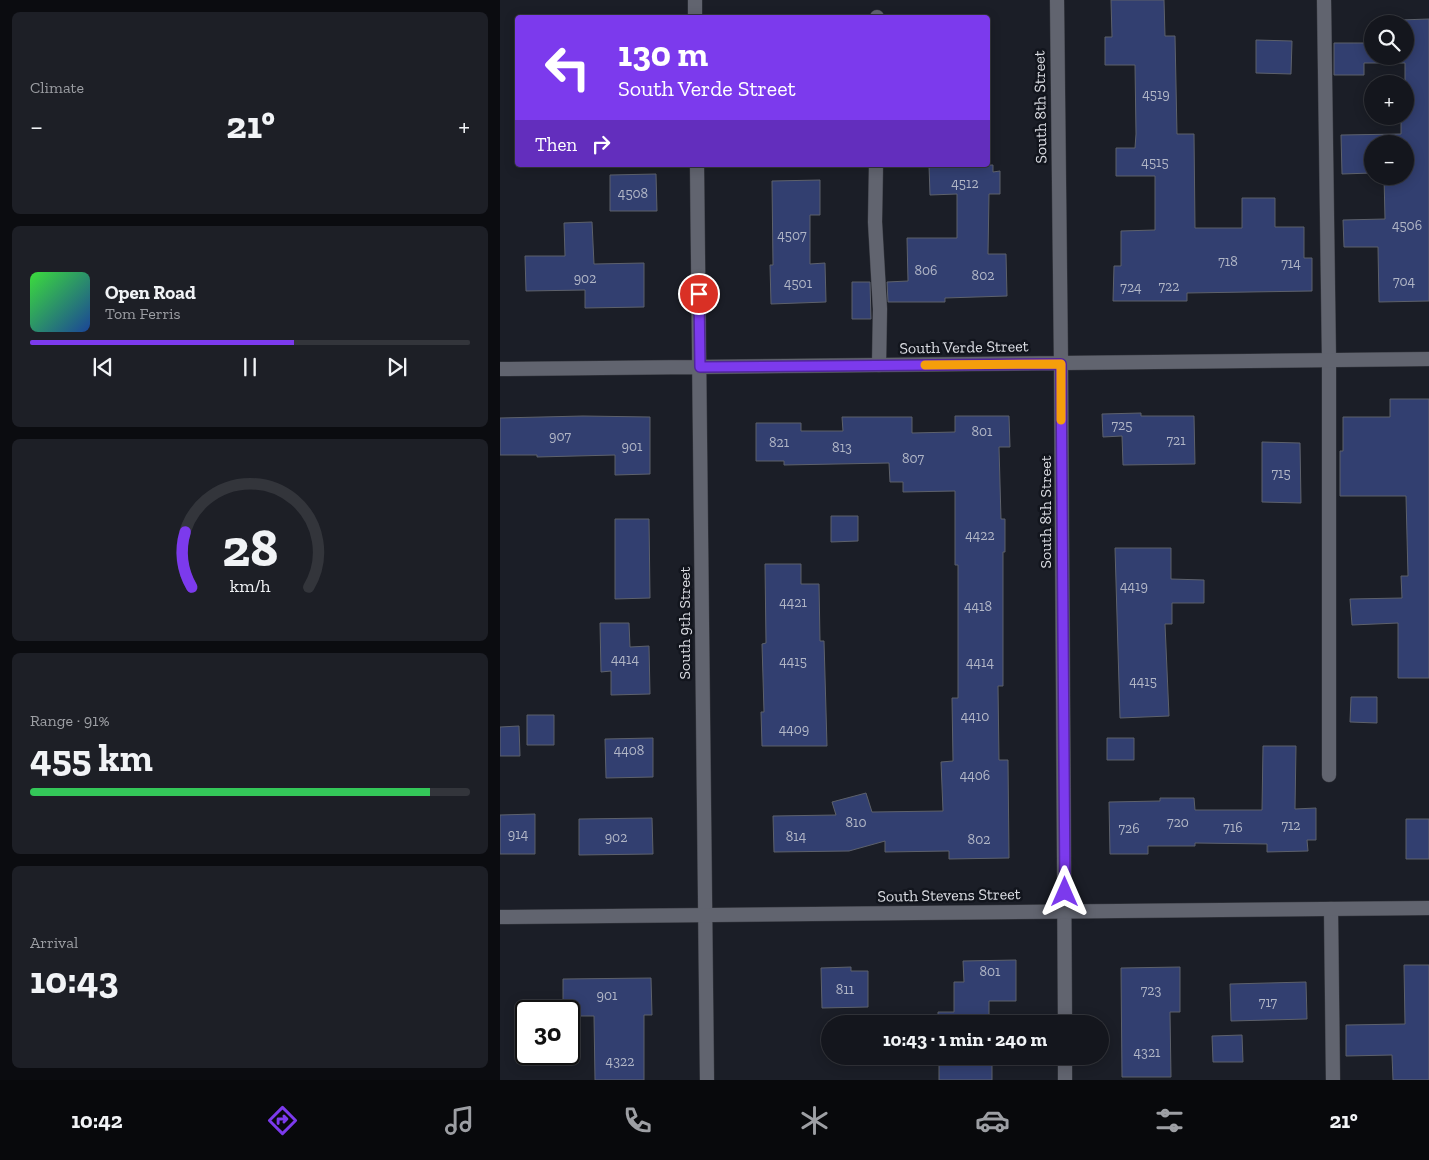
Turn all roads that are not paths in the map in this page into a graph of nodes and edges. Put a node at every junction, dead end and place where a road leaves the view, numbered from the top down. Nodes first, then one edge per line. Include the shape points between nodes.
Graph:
1 (694, 0) edge
2 (1057, 0) edge
3 (1324, 0) edge
4 (695, 15) edge
5 (697, 167) edge
6 (876, 167) edge
7 (1429, 359) edge
8 (1329, 360) junction
9 (1061, 364) junction
10 (879, 365) junction
11 (700, 367) junction
12 (500, 368) edge
13 (1329, 775) dead end
14 (1429, 908) edge
15 (1331, 909) junction
16 (1065, 911) junction
17 (704, 916) junction
18 (500, 917) edge
19 (1065, 1015) edge
20 (1065, 1065) edge
21 (707, 1080) edge
22 (1065, 1080) edge
23 (1333, 1080) edge

1 - 4 street
2 - 9 street, South 8th Street
3 - 8 street
5 - 11 street, South 9th Street
6 - 10 street
7 - 8 street, South Verde Street
8 - 9 street, South Verde Street
8 - 13 street
9 - 10 street, South Verde Street
9 - 16 street, South 8th Street
10 - 11 street, South Verde Street
11 - 12 street, South Verde Street
11 - 17 street, South 9th Street
14 - 15 street, South Stevens Street
15 - 16 street, South Stevens Street
15 - 23 street
16 - 17 street, South Stevens Street
16 - 19 street, South 8th Street
17 - 18 street, South Stevens Street
17 - 21 street, South 9th Street
20 - 22 street

